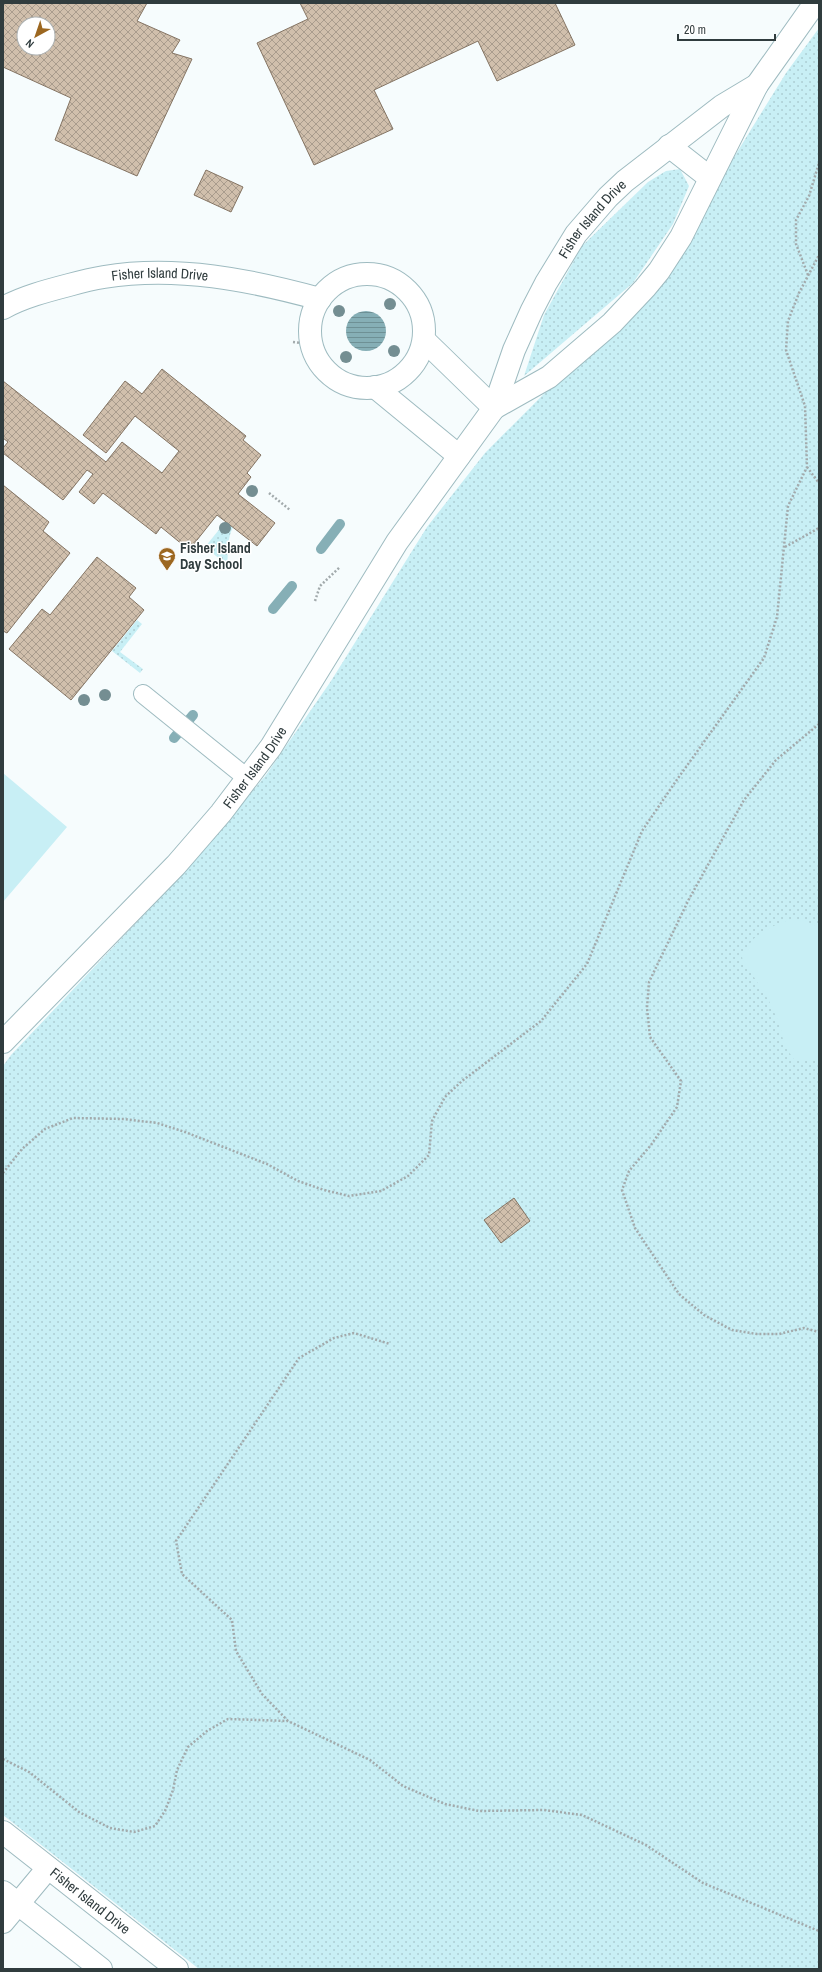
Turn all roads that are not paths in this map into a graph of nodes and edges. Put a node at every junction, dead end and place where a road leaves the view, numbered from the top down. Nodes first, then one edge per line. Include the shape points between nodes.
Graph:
1 (815, 3) edge
2 (757, 85) junction
3 (669, 146) junction
4 (710, 178) junction
5 (320, 299) junction
6 (3, 308) edge
7 (424, 340) junction
8 (375, 387) junction
9 (494, 408) junction
10 (459, 456) junction
11 (143, 694) dead end
12 (247, 778) junction
13 (3, 1042) edge
14 (3, 1832) edge
15 (48, 1868) junction
16 (11, 1898) edge
17 (3, 1922) edge
18 (101, 1969) edge
19 (177, 1969) edge

1 - 2 street, Fisher Island Drive
2 - 3 street, Fisher Island Drive via 722,106
2 - 4 street, Fisher Island Drive
3 - 4 street
3 - 9 street, Fisher Island Drive via 608,197 576,234 532,310 514,350
4 - 9 street, Fisher Island Drive via 671,254 630,305 549,377
5 - 6 street, Fisher Island Drive via 267,286 203,275 134,274 104,277 52,289
5 - 7 street via 331,288 353,276 365,273 387,278 406,291 419,308 424,324
5 - 8 street via 313,310 302,343 322,367 335,377 351,386
7 - 8 street via 420,352 408,369 398,377
7 - 9 street
8 - 10 street
9 - 10 street, Fisher Island Drive
10 - 12 street, Fisher Island Drive via 397,542 275,740
11 - 12 lane
12 - 13 street, Fisher Island Drive via 221,813 163,880
14 - 15 street, Fisher Island Drive
15 - 16 street
15 - 19 street, Fisher Island Drive
16 - 17 street
16 - 18 street

